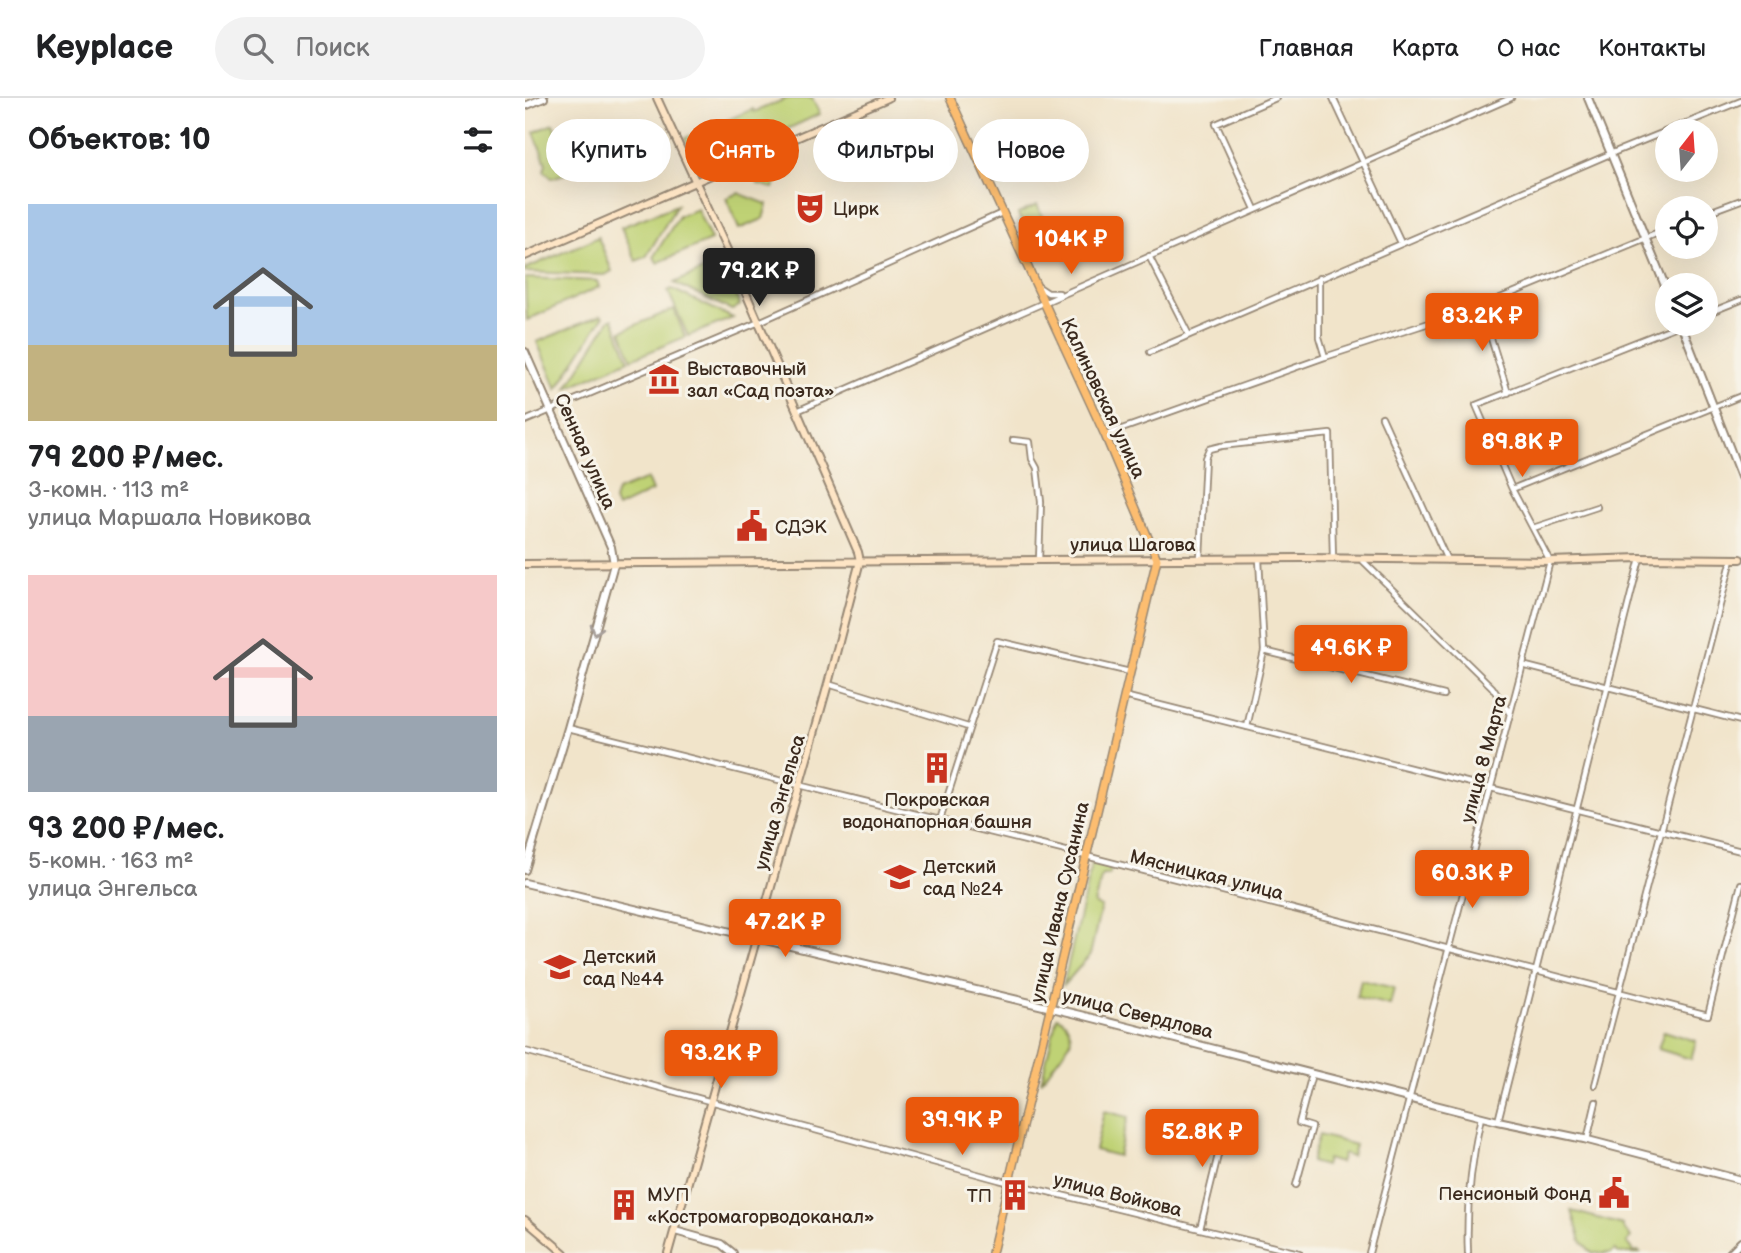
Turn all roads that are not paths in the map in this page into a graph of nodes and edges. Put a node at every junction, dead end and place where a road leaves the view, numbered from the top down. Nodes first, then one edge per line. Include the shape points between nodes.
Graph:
1 (544, 98) edge
2 (657, 98) edge
3 (888, 98) edge
4 (950, 98) edge
5 (1276, 98) edge
6 (1333, 98) edge
7 (1511, 98) edge
8 (1588, 98) edge
9 (1741, 101) edge
10 (525, 106) edge
11 (799, 137) edge
12 (1610, 154) junction
13 (685, 158) edge
14 (1364, 162) junction
15 (696, 182) joint
16 (1741, 200) edge
17 (1255, 209) junction
18 (1718, 209) edge
19 (1002, 213) junction
20 (1655, 234) edge
21 (1645, 238) junction
22 (1401, 243) junction
23 (525, 256) edge
24 (1150, 256) junction
25 (1660, 273) edge
26 (1319, 278) junction
27 (1031, 279) junction
28 (1070, 290) junction
29 (1741, 300) edge
30 (1043, 303) junction
31 (1481, 306) junction
32 (1718, 309) edge
33 (759, 322) junction
34 (1189, 335) junction
35 (1655, 335) edge
36 (1687, 336) edge
37 (525, 352) edge
38 (1150, 352) dead end
39 (1325, 357) junction
40 (1508, 393) junction
41 (1741, 396) edge
42 (1714, 407) junction
43 (550, 410) junction
44 (796, 411) junction
45 (1382, 417) dead end
46 (525, 421) edge
47 (1105, 435) junction
48 (1013, 440) dead end
49 (1741, 477) edge
50 (1512, 488) junction
51 (1598, 507) dead end
52 (1533, 528) junction
53 (1640, 558) junction
54 (1157, 559) junction
55 (1200, 559) junction
56 (1259, 559) junction
57 (1333, 559) junction
58 (1361, 559) junction
59 (1447, 559) junction
60 (1732, 559) junction
61 (1741, 559) edge
62 (1039, 560) junction
63 (860, 561) junction
64 (1549, 561) junction
65 (525, 564) edge
66 (614, 564) junction
67 (1264, 651) junction
68 (1523, 665) junction
69 (1130, 673) junction
70 (828, 684) junction
71 (1608, 687) junction
72 (1444, 695) dead end
73 (1124, 696) junction
74 (1693, 709) junction
75 (1510, 714) junction
76 (1741, 721) edge
77 (968, 727) junction
78 (1247, 727) junction
79 (568, 728) junction
80 (800, 786) junction
81 (1490, 788) junction
82 (1577, 810) junction
83 (940, 820) junction
84 (1662, 831) junction
85 (1741, 851) edge
86 (1086, 856) junction
87 (525, 870) edge
88 (525, 883) edge
89 (1741, 884) edge
90 (758, 938) junction
91 (1448, 950) junction
92 (1536, 972) junction
93 (1620, 993) junction
94 (1050, 1008) junction
95 (525, 1051) edge
96 (1312, 1074) junction
97 (1595, 1085) dead end
98 (1410, 1099) junction
99 (711, 1101) junction
100 (1596, 1102) dead end
101 (1227, 1114) dead end
102 (1481, 1117) junction
103 (1498, 1121) junction
104 (1587, 1140) junction
105 (1741, 1180) edge
106 (1008, 1182) junction
107 (1296, 1185) dead end
108 (525, 1220) edge
109 (1201, 1229) junction
110 (675, 1231) junction
111 (1741, 1242) edge
112 (564, 1253) edge
113 (668, 1253) edge
114 (733, 1253) edge
115 (992, 1253) edge
116 (1299, 1253) edge
117 (1370, 1253) edge
118 (1468, 1253) edge
119 (1730, 1253) edge

1 - 10 street
2 - 13 main road
3 - 11 main road
4 - 19 main road, Калиновская улица
5 - 17 street via 1216,124
6 - 14 street
7 - 14 street
8 - 12 street
9 - 12 street
12 - 21 street
12 - 22 street
14 - 17 street
14 - 22 street
15 - 23 main road
15 - 33 main road
16 - 18 street
17 - 24 street
19 - 27 main road, Калиновская улица
19 - 33 street
20 - 21 street
21 - 25 street
21 - 31 street
22 - 26 street
24 - 28 street
24 - 34 street
26 - 34 street
26 - 39 street via 1319,337
27 - 28 street via 1048,293
27 - 30 main road, Калиновская улица
28 - 30 street
29 - 32 street
30 - 44 street
30 - 47 main road, Калиновская улица
31 - 39 street
31 - 40 street
33 - 43 street
33 - 44 main road
34 - 38 street
35 - 40 street
36 - 42 street
37 - 43 street, Сенная улица
39 - 47 street
40 - 50 street via 1476,405
41 - 42 street
42 - 49 street
42 - 50 street
43 - 46 street
43 - 66 street, Сенная улица via 611,547
44 - 63 main road
45 - 59 street
47 - 54 main road, Калиновская улица
48 - 62 street via 1030,442 1037,468
50 - 52 street
51 - 52 street
52 - 64 street
53 - 60 main road, улица Шагова
53 - 64 main road, улица Шагова
53 - 71 street
54 - 55 main road, улица Шагова
54 - 62 main road, улица Шагова
54 - 69 main road, улица Ивана Сусанина
55 - 56 main road, улица Шагова
55 - 57 street via 1209,449 1330,434
56 - 57 main road, улица Шагова
56 - 67 street
57 - 58 main road, улица Шагова
58 - 59 main road, улица Шагова
58 - 75 street via 1492,687
59 - 64 main road, улица Шагова
60 - 61 main road, улица Шагова
60 - 74 street
62 - 63 main road, улица Шагова
63 - 66 main road, улица Шагова
63 - 70 main road, улица Энгельса
64 - 68 street, улица 8 Марта
65 - 66 main road, улица Шагова
66 -> 79 street
67 - 72 street
67 - 78 street
68 - 71 street
68 - 75 street, улица 8 Марта
69 - 73 main road, улица Ивана Сусанина
69 - 77 street via 997,641
70 - 77 street
70 - 80 main road, улица Энгельса
71 - 74 street
71 - 82 street
73 - 78 street
73 - 86 main road, улица Ивана Сусанина
74 - 76 street
74 - 84 street
75 - 81 street, улица 8 Марта
77 - 83 street
78 - 81 street
79 - 80 street, Мясницкая улица
79 - 87 street
80 - 83 street, Мясницкая улица
80 - 90 main road, улица Энгельса
81 - 82 street
81 - 91 street, улица 8 Марта
82 - 84 street
82 - 92 street
83 - 86 street, Мясницкая улица
84 - 85 street
84 - 93 street
86 - 91 street, Мясницкая улица
86 - 94 main road, улица Ивана Сусанина
88 - 90 street, улица Свердлова
89 - 93 street, Мясницкая улица via 1708,1016
90 - 94 street, улица Свердлова
90 - 99 main road, улица Энгельса
91 - 92 street, Мясницкая улица
91 - 98 street, улица 8 Марта
92 - 93 street, Мясницкая улица
92 - 103 street
93 - 97 street
94 - 96 street, улица Свердлова
94 - 106 main road, улица Ивана Сусанина
95 - 99 street, улица Войкова
96 - 98 street, улица Свердлова
96 - 107 street via 1300,1123 1312,1127
98 - 102 street, улица Свердлова
98 - 117 street, улица 8 Марта
99 - 106 street, улица Войкова
99 - 110 main road, улица Энгельса
100 - 104 street
101 - 109 street
102 - 103 street, улица Свердлова
102 - 118 street via 1468,1202
103 - 104 street, улица Свердлова
104 - 105 street, улица Свердлова
106 - 109 street, улица Войкова
106 - 115 main road, улица Ивана Сусанина
108 - 112 main road
109 - 116 street, улица Войкова
110 - 113 main road, улица Энгельса
110 - 114 street via 722,1244
111 - 119 street

